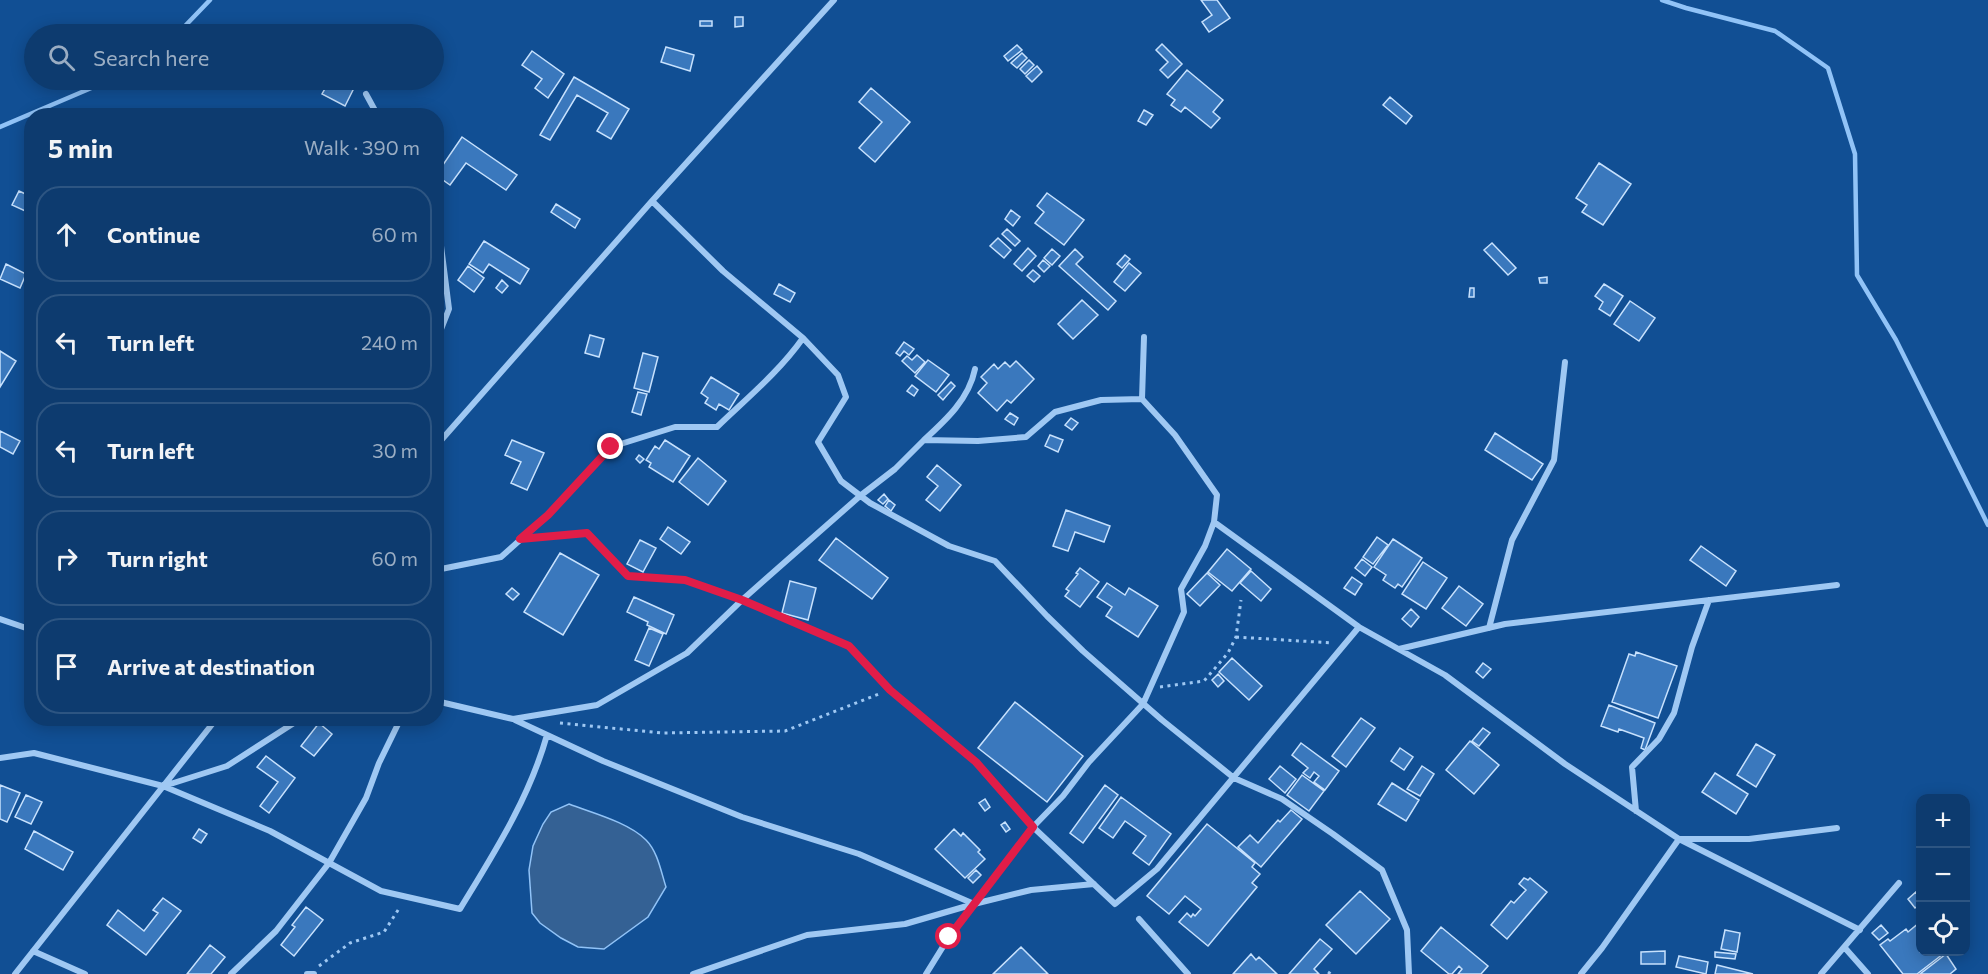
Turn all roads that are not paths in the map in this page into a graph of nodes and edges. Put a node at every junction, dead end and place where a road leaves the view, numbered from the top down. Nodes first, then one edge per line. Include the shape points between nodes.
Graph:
1 (834, 0) edge
2 (366, 94) dead end
3 (374, 108) edge
4 (652, 201) junction
5 (444, 270) edge
6 (444, 322) edge
7 (1144, 337) dead end
8 (803, 338) junction
9 (1565, 362) dead end
10 (975, 369) dead end
11 (1142, 399) junction
12 (444, 437) edge
13 (924, 440) junction
14 (860, 496) junction
15 (1214, 522) junction
16 (520, 539) junction
17 (444, 568) edge
18 (1837, 585) dead end
19 (742, 600) junction
20 (1709, 600) junction
21 (0, 620) edge
22 (1359, 627) junction
23 (24, 628) edge
24 (1489, 628) junction
25 (1399, 649) junction
26 (444, 703) edge
27 (1143, 704) junction
28 (513, 719) junction
29 (211, 726) edge
30 (289, 726) edge
31 (397, 726) edge
32 (546, 735) junction
33 (0, 758) edge
34 (1234, 778) junction
35 (164, 786) junction
36 (1636, 811) junction
37 (1033, 827) junction
38 (1838, 828) dead end
39 (1679, 839) junction
40 (329, 863) junction
41 (1899, 883) dead end
42 (1094, 884) junction
43 (974, 904) junction
44 (1139, 919) dead end
45 (1860, 930) junction
46 (1845, 948) junction
47 (33, 951) junction
48 (708, 970) junction
49 (15, 974) edge
50 (85, 974) edge
51 (231, 974) edge
52 (693, 974) edge
53 (717, 974) edge
54 (926, 974) edge
55 (1188, 974) edge
56 (1409, 974) edge
57 (1581, 974) edge
58 (1821, 974) edge
59 (1868, 974) edge

1 - 4 street
2 - 3 street
4 - 8 street via 723,271
4 - 12 street
5 - 6 street via 449,309
7 - 11 street
8 - 14 street via 838,375 846,397 818,442 841,481
8 - 16 street via 770,378 717,427 675,427 611,447 548,515
9 - 24 street via 1554,460 1512,540
10 - 13 street via 963,398 948,419
11 - 13 street via 1101,400 1056,412 1026,437
11 - 15 street via 1175,435 1217,495
13 - 14 street
14 - 19 street
14 - 27 street via 949,546 995,561 1047,616
15 - 22 street
15 - 27 street via 1181,589 1184,612
16 - 17 street via 501,557
16 - 19 street via 587,533 628,576 685,580
18 - 20 street
19 - 28 street via 687,653 597,705
19 - 37 street via 849,646 890,690 976,762
20 - 24 street
20 - 36 street via 1674,713 1659,740 1632,767
21 - 23 street
22 - 25 street
22 - 34 street
24 - 25 street
25 - 36 street via 1445,675
26 - 28 street
27 - 34 street
27 - 37 street
28 - 32 street
29 - 35 street
30 - 35 street via 227,766
31 - 40 street via 366,798
32 - 40 street via 510,828 460,909 381,891
32 - 43 street via 742,817 859,854
33 - 35 street via 34,753
34 - 42 street via 1157,869 1115,904
34 - 56 street via 1282,799 1382,870 1407,930
35 - 40 street via 270,831
35 - 47 street
36 - 39 street
37 - 42 street
37 - 43 street
38 - 39 street via 1749,839
39 - 45 street
39 - 57 street
40 - 51 street via 276,930
41 - 45 street
42 - 43 street via 1031,890
43 - 48 street via 905,924 807,935
43 - 54 street
44 - 55 street
45 - 46 street
46 - 58 street
46 - 59 street
47 - 49 street
47 - 50 street
48 - 52 street
48 - 53 street

